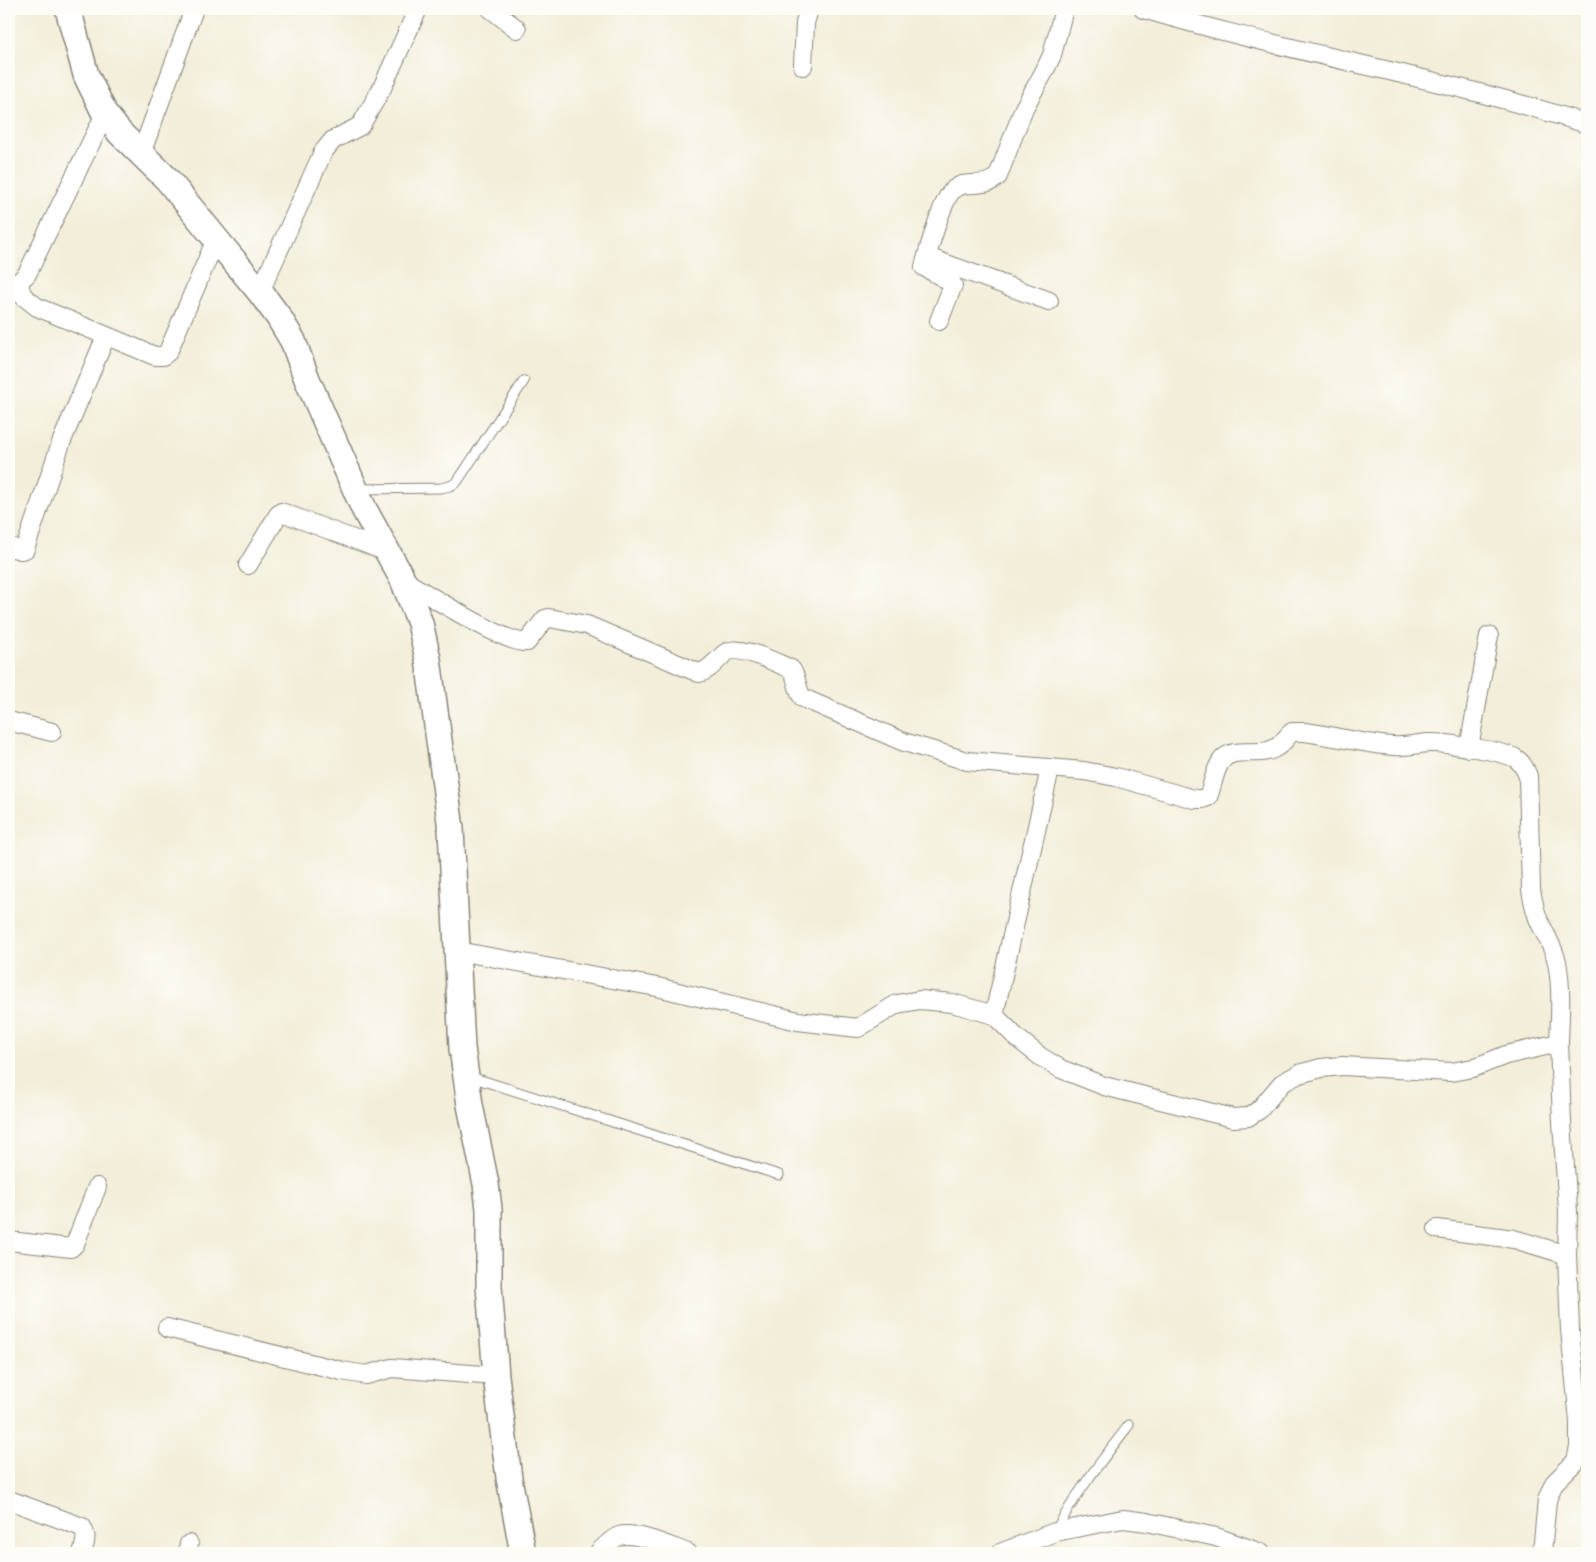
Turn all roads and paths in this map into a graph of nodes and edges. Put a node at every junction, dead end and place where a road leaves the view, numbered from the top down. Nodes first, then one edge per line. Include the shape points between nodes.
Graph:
1 (68, 9) edge
2 (194, 9) edge
3 (418, 9) edge
4 (491, 9) edge
5 (809, 9) edge
6 (1064, 9) edge
7 (1143, 9) edge
8 (1164, 12) edge
9 (517, 29) dead end
10 (802, 66) dead end
11 (105, 114) junction
12 (1587, 124) edge
13 (141, 154) junction
14 (216, 238) junction
15 (927, 257) junction
16 (13, 283) edge
17 (260, 292) junction
18 (1049, 301) dead end
19 (939, 321) dead end
20 (106, 336) junction
21 (524, 382) dead end
22 (356, 489) junction
23 (9, 547) edge
24 (388, 552) junction
25 (248, 565) dead end
26 (403, 580) junction
27 (1489, 636) dead end
28 (9, 720) edge
29 (52, 732) dead end
30 (1469, 748) junction
31 (1050, 768) junction
32 (457, 951) junction
33 (994, 1015) junction
34 (1559, 1042) junction
35 (465, 1075) junction
36 (779, 1175) dead end
37 (97, 1187) dead end
38 (1437, 1229) dead end
39 (9, 1241) edge
40 (1566, 1255) junction
41 (167, 1328) dead end
42 (496, 1376) junction
43 (1129, 1425) dead end
44 (9, 1500) edge
45 (1055, 1532) junction
46 (82, 1553) edge
47 (523, 1553) edge
48 (598, 1553) edge
49 (688, 1553) edge
50 (1000, 1553) edge
51 (1262, 1553) edge
52 (1542, 1553) edge

1 - 11 main road via 86,75
2 - 13 street
3 - 17 street via 381,90 362,123 333,140 323,152
4 - 9 street
5 - 10 street
6 - 15 street via 1052,55 1024,108 998,176 994,181 960,185 952,191 945,202
7 - 8 street
8 - 12 street via 1294,49 1460,87
11 - 13 main road
11 - 16 street via 27,274
13 - 14 main road via 167,179
14 - 17 main road
14 - 20 street via 165,356 155,356
15 - 18 street
15 - 19 street via 924,268 953,285
16 - 20 street via 37,307
17 - 22 main road via 293,341
20 - 23 street via 61,443 25,549
21 - 22 lane via 457,482 441,488
22 - 24 main road
24 - 25 street via 282,512
24 - 26 main road
26 - 31 street via 521,643 528,642 544,619 549,618 587,625 699,673 726,652 744,651 791,669 803,698 904,742 967,761
26 - 32 main road via 420,623 434,696 451,829
27 - 30 street
28 - 29 street
30 - 31 street via 1428,743 1390,746 1292,732 1276,748 1266,752 1234,753 1224,758 1208,797 1202,799 1116,777
30 - 34 street via 1516,758 1524,765 1528,776 1531,890 1539,922 1557,962
31 - 33 street
32 - 33 street via 657,987 798,1021 858,1028 897,1004 920,1000 952,1003
32 - 35 main road
33 - 34 street via 1017,1038 1061,1069 1104,1086 1233,1118 1248,1117 1259,1110 1282,1083 1321,1068 1342,1066 1451,1072
34 - 40 street via 1568,1211
35 - 36 lane
35 - 42 main road via 489,1209 489,1286
37 - 39 street via 71,1248
38 - 40 street via 1514,1240
40 - 52 street via 1580,1446 1576,1461 1554,1483 1547,1500
41 - 42 street via 366,1375 392,1368
42 - 47 main road via 509,1478
43 - 45 lane via 1069,1506
44 - 46 street via 82,1527 86,1536
45 - 50 street
45 - 51 street via 1123,1519 1216,1537
48 - 49 street via 613,1539 629,1535

